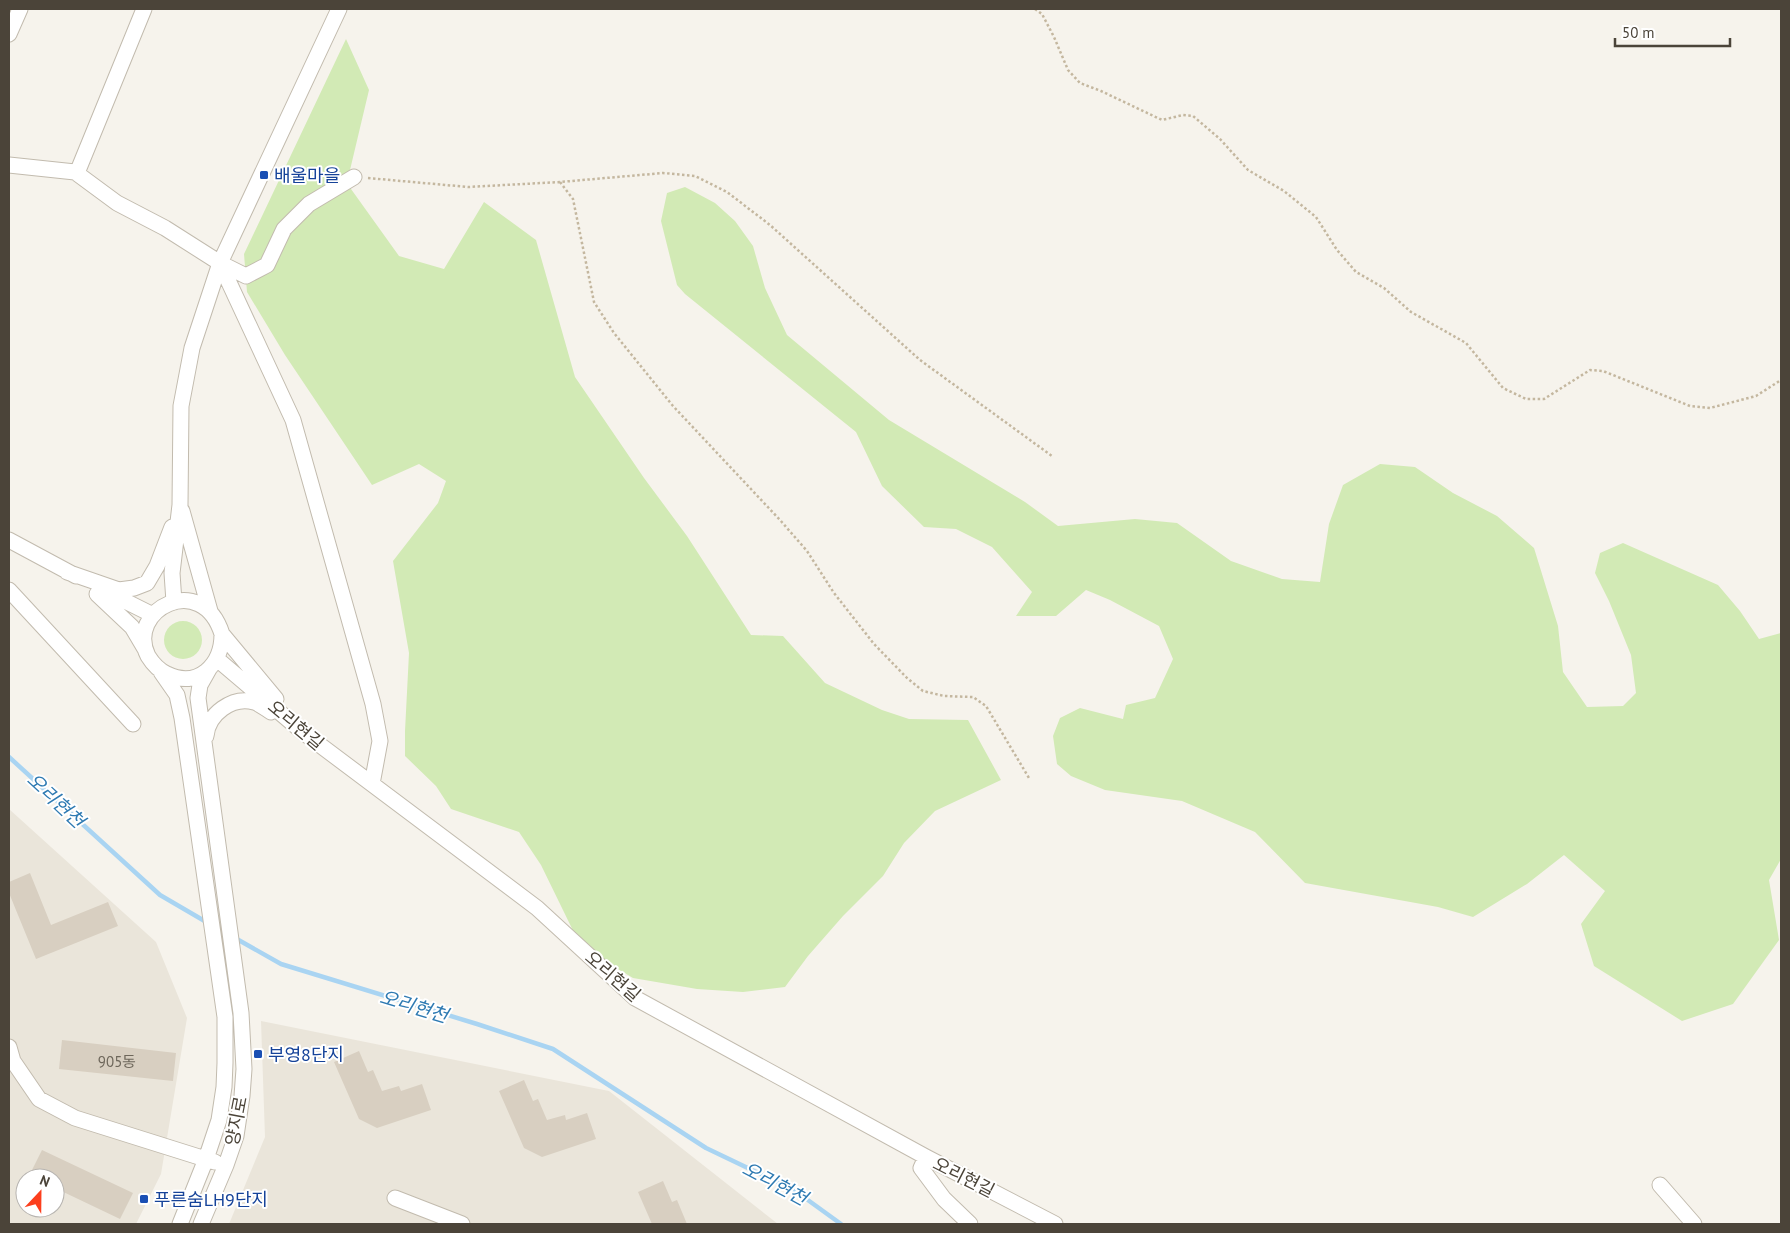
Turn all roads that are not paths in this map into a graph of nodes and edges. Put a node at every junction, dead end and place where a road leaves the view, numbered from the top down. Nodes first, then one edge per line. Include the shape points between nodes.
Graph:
1 (20, 9) edge
2 (144, 9) edge
3 (340, 9) edge
4 (10, 27) edge
5 (9, 165) edge
6 (77, 173) junction
7 (354, 177) road end
8 (220, 263) junction
9 (180, 505) junction
10 (10, 544) edge
11 (67, 572) junction
12 (9, 590) edge
13 (174, 602) junction
14 (210, 611) junction
15 (153, 615) junction
16 (222, 634) junction
17 (146, 652) junction
18 (213, 664) junction
19 (161, 672) junction
20 (133, 724) dead end
21 (304, 733) junction
22 (205, 747) junction
23 (372, 784) junction
24 (9, 1046) edge
25 (926, 1157) junction
26 (206, 1159) junction
27 (226, 1165) junction
28 (1660, 1185) dead end
29 (395, 1198) dead end
30 (180, 1224) edge
31 (201, 1224) edge
32 (462, 1224) edge
33 (970, 1224) edge
34 (1055, 1224) edge
35 (1694, 1224) edge

1 - 4 street
2 - 6 street
3 - 8 street
5 - 6 street
6 - 8 street via 117,203 165,228
7 - 8 street via 309,204 284,229 267,264 246,276
8 - 9 street via 192,348 181,406
8 - 23 street via 293,420 373,704 380,741
9 - 11 street via 157,566 147,583 118,590
9 - 13 street via 172,573
9 - 14 street
10 - 11 street
11 - 15 street
11 - 17 street via 104,599 132,627
12 - 20 street
13 - 14 street via 194,602
13 - 15 street via 162,606
14 - 16 street
15 - 17 street via 144,639
16 - 18 street via 222,647
16 - 21 street
17 - 19 street
18 - 19 street via 198,676 186,678
18 - 21 street, 오리현길
18 - 22 street, 양지로 via 200,685 198,698
19 - 26 street, 양지로 via 177,695 182,718 225,1017 224,1088 219,1120
21 - 22 street via 254,702 236,700 212,717 206,731
21 - 23 street, 오리현길
22 - 27 street, 양지로 via 241,1013 244,1069 236,1136
23 - 25 street, 오리현길 via 537,908 634,998
24 - 26 street via 13,1061 39,1099 75,1118
25 - 33 street via 922,1168 944,1199
25 - 34 street, 오리현길
26 - 27 street
26 - 30 street, 양지로
27 - 31 street, 양지로
28 - 35 street
29 - 32 street

